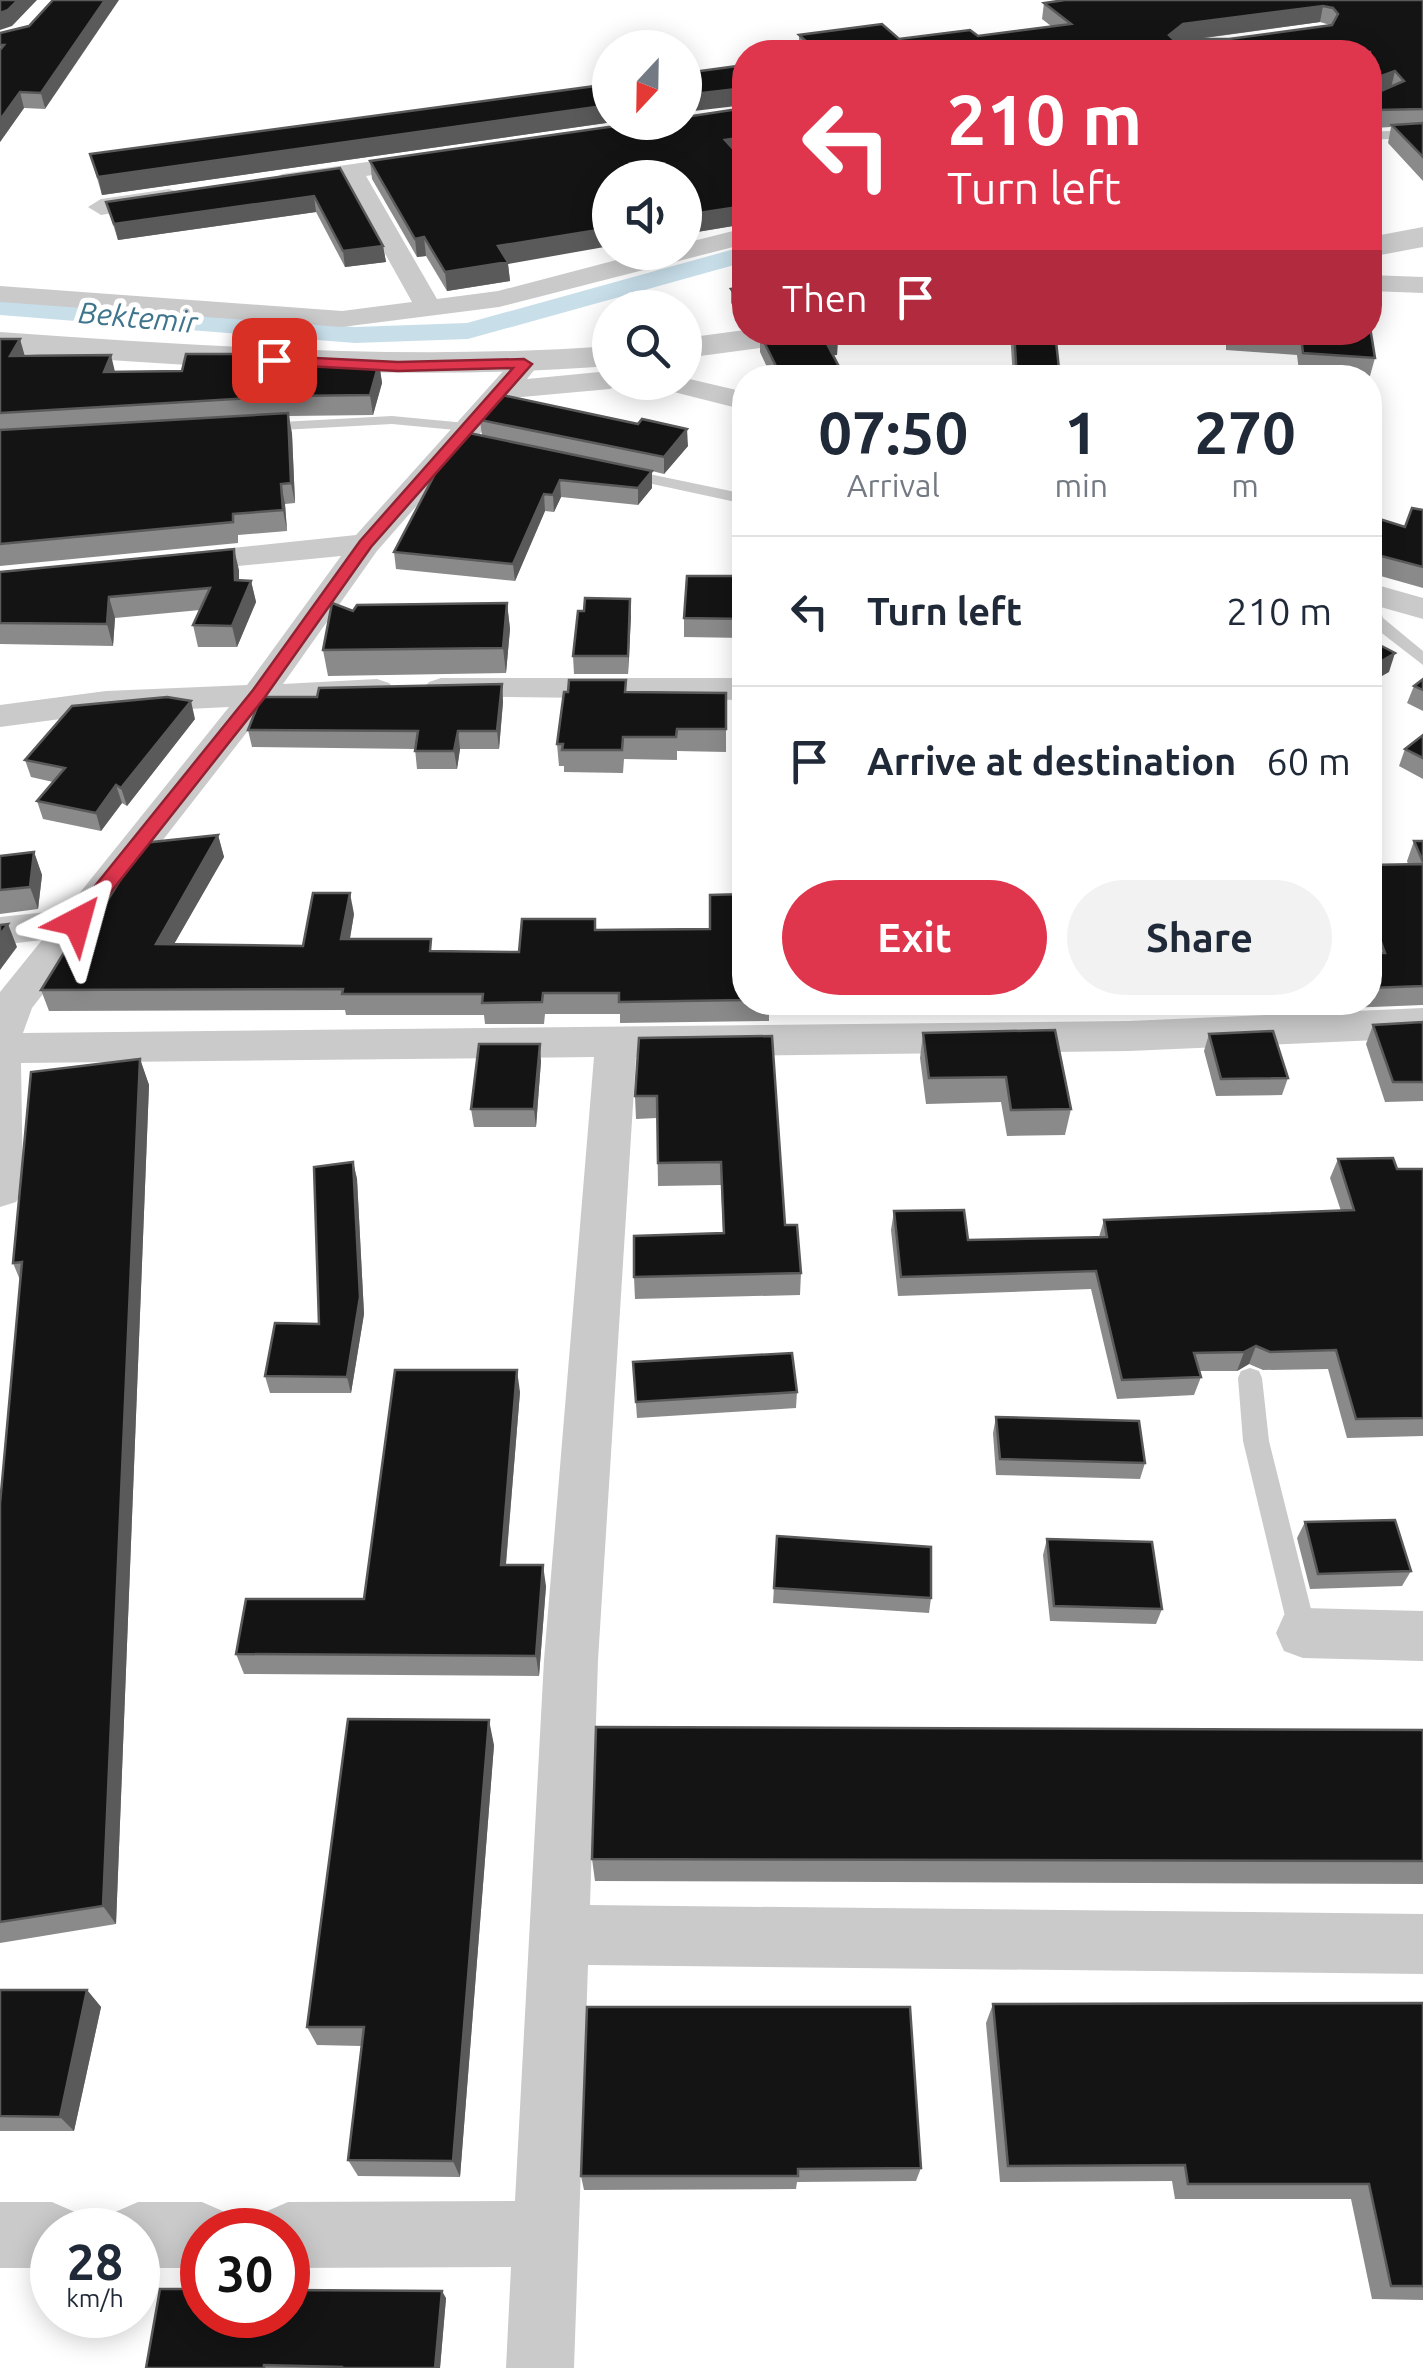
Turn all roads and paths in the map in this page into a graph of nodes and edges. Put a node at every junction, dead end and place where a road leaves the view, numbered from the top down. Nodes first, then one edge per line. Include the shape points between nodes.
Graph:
1 (1423, 133) edge
2 (1382, 135) edge
3 (449, 157) edge
4 (350, 171) junction
5 (254, 185) edge
6 (197, 193) edge
7 (101, 207) dead end
8 (1423, 237) edge
9 (732, 239) edge
10 (1382, 245) edge
11 (702, 247) edge
12 (612, 270) edge
13 (1382, 283) edge
14 (1423, 285) edge
15 (0, 294) edge
16 (430, 310) junction
17 (329, 339) junction
18 (0, 342) edge
19 (732, 342) edge
20 (702, 346) edge
21 (592, 360) edge
22 (512, 377) junction
23 (592, 379) edge
24 (702, 390) edge
25 (732, 398) edge
26 (238, 429) edge
27 (465, 437) junction
28 (610, 471) edge
29 (732, 496) edge
30 (366, 544) junction
31 (154, 564) edge
32 (1382, 599) edge
33 (1423, 609) edge
34 (1382, 626) edge
35 (1423, 660) edge
36 (732, 690) edge
37 (259, 694) junction
38 (0, 716) edge
39 (77, 922) junction
40 (0, 931) edge
41 (1423, 1023) edge
42 (616, 1042) junction
43 (0, 1048) edge
44 (0, 1056) edge
45 (0, 1190) edge
46 (1250, 1378) dead end
47 (1303, 1633) joint
48 (1423, 1636) edge
49 (556, 1935) junction
50 (1423, 1944) edge
51 (548, 2234) junction
52 (0, 2235) edge
53 (30, 2235) edge
54 (310, 2235) edge
55 (540, 2368) edge

1 - 2 lane
3 - 4 street
4 - 5 street
4 - 16 street
6 - 7 street
8 - 10 street
9 - 11 street
12 - 16 street
13 - 14 street
15 - 17 street
16 - 17 street
17 - 18 street
17 - 22 street via 398,366
19 - 20 street
21 - 22 street
22 - 23 street
22 - 27 street
24 - 25 street
26 - 27 lane via 392,420
27 - 30 street
28 - 29 lane
30 - 31 street
30 - 37 street
32 - 33 street
34 - 35 lane
36 - 37 street
37 - 38 street
37 - 39 street
39 - 40 street
39 - 43 street via 16,1000
41 - 42 street via 1129,1036
42 - 43 street
42 - 49 street
44 - 45 street
46 - 47 lane via 1256,1441
47 - 48 street
49 - 50 street
49 - 51 street
51 - 54 street
51 - 55 street
52 - 53 street

